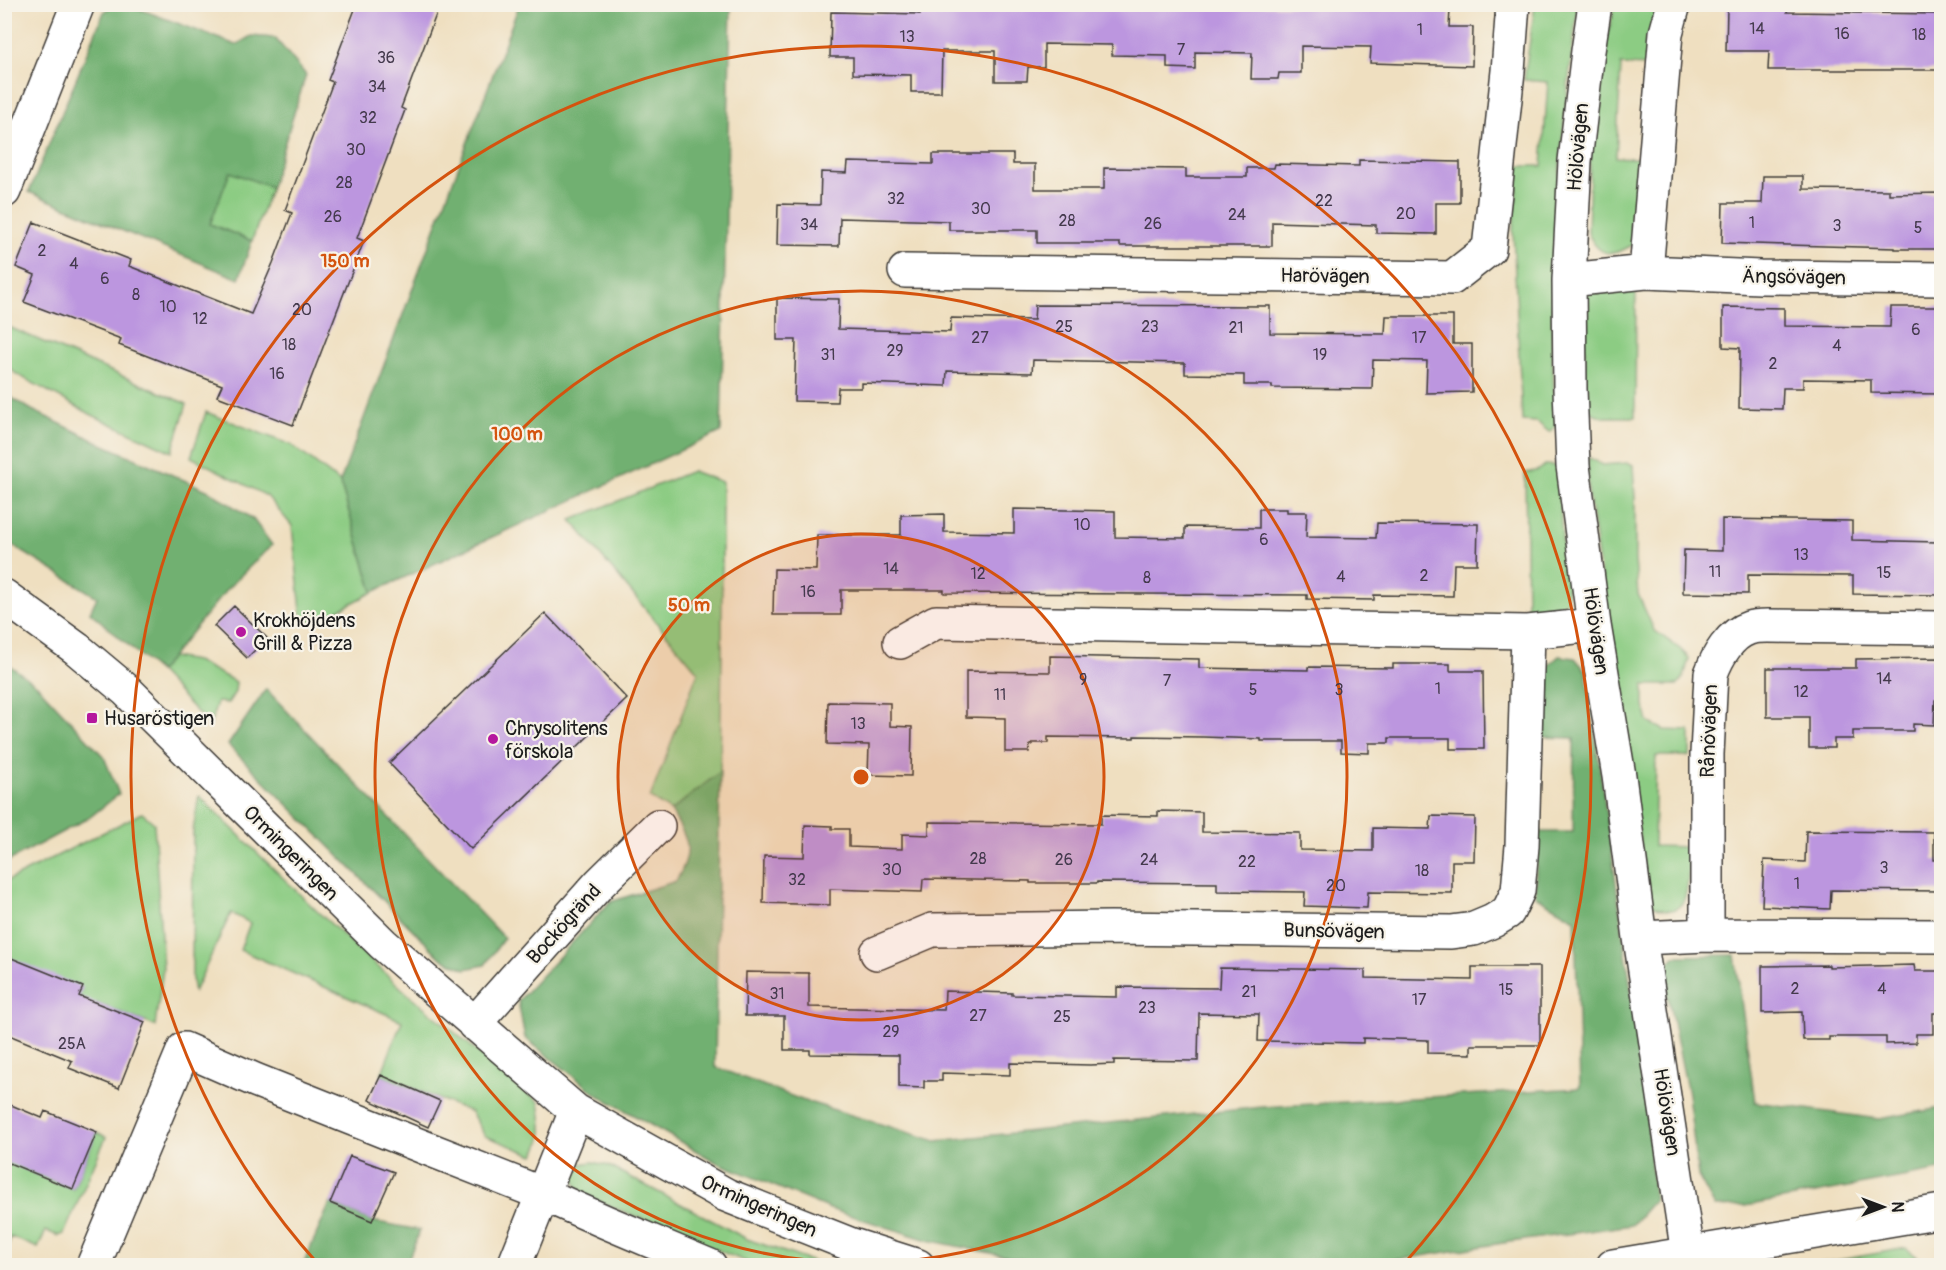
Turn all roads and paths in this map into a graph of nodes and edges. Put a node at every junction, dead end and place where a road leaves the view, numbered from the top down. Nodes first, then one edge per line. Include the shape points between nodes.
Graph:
1 (78, 4) edge
2 (1513, 4) edge
3 (1595, 4) edge
4 (1674, 4) edge
5 (4, 191) edge
6 (905, 271) dead end
7 (1646, 272) junction
8 (1941, 279) edge
9 (1569, 280) junction
10 (4, 596) edge
11 (1594, 625) junction
12 (1941, 627) edge
13 (1528, 632) junction
14 (900, 642) dead end
15 (658, 826) dead end
16 (1707, 935) junction
17 (1941, 936) edge
18 (1640, 938) junction
19 (877, 953) dead end
20 (474, 1024) junction
21 (576, 1111) junction
22 (543, 1194) junction
23 (1941, 1211) edge
24 (1688, 1254) junction
25 (93, 1266) edge
26 (514, 1266) edge
27 (710, 1266) edge
28 (918, 1266) edge
29 (1613, 1266) edge

1 - 5 street
2 - 6 street, Harövägen via 1489,249 1452,278
3 - 9 street, Hölövägen via 1575,160
4 - 7 street via 1666,33
7 - 8 street, Ängsövägen
7 - 9 street, Ängsövägen
9 - 11 street, Hölövägen via 1573,466
10 - 20 street, Ormingeringen via 126,690 383,944
11 - 13 street
11 - 18 street, Hölövägen
12 - 16 street, Rånövägen via 1768,626 1748,628 1733,637 1711,674
13 - 14 street via 936,622
13 - 19 street, Bunsövägen via 1518,891 1508,912 1493,921 1451,933 1112,928 932,930
15 - 20 street, Bockögränd via 600,884
16 - 17 street
16 - 18 street
18 - 24 street, Hölövägen
20 - 21 street, Ormingeringen
21 - 22 street
21 - 28 street, Ormingeringen via 726,1195 852,1245
22 - 25 street via 184,1049
22 - 26 street
22 - 27 street
23 - 24 street
24 - 29 street

